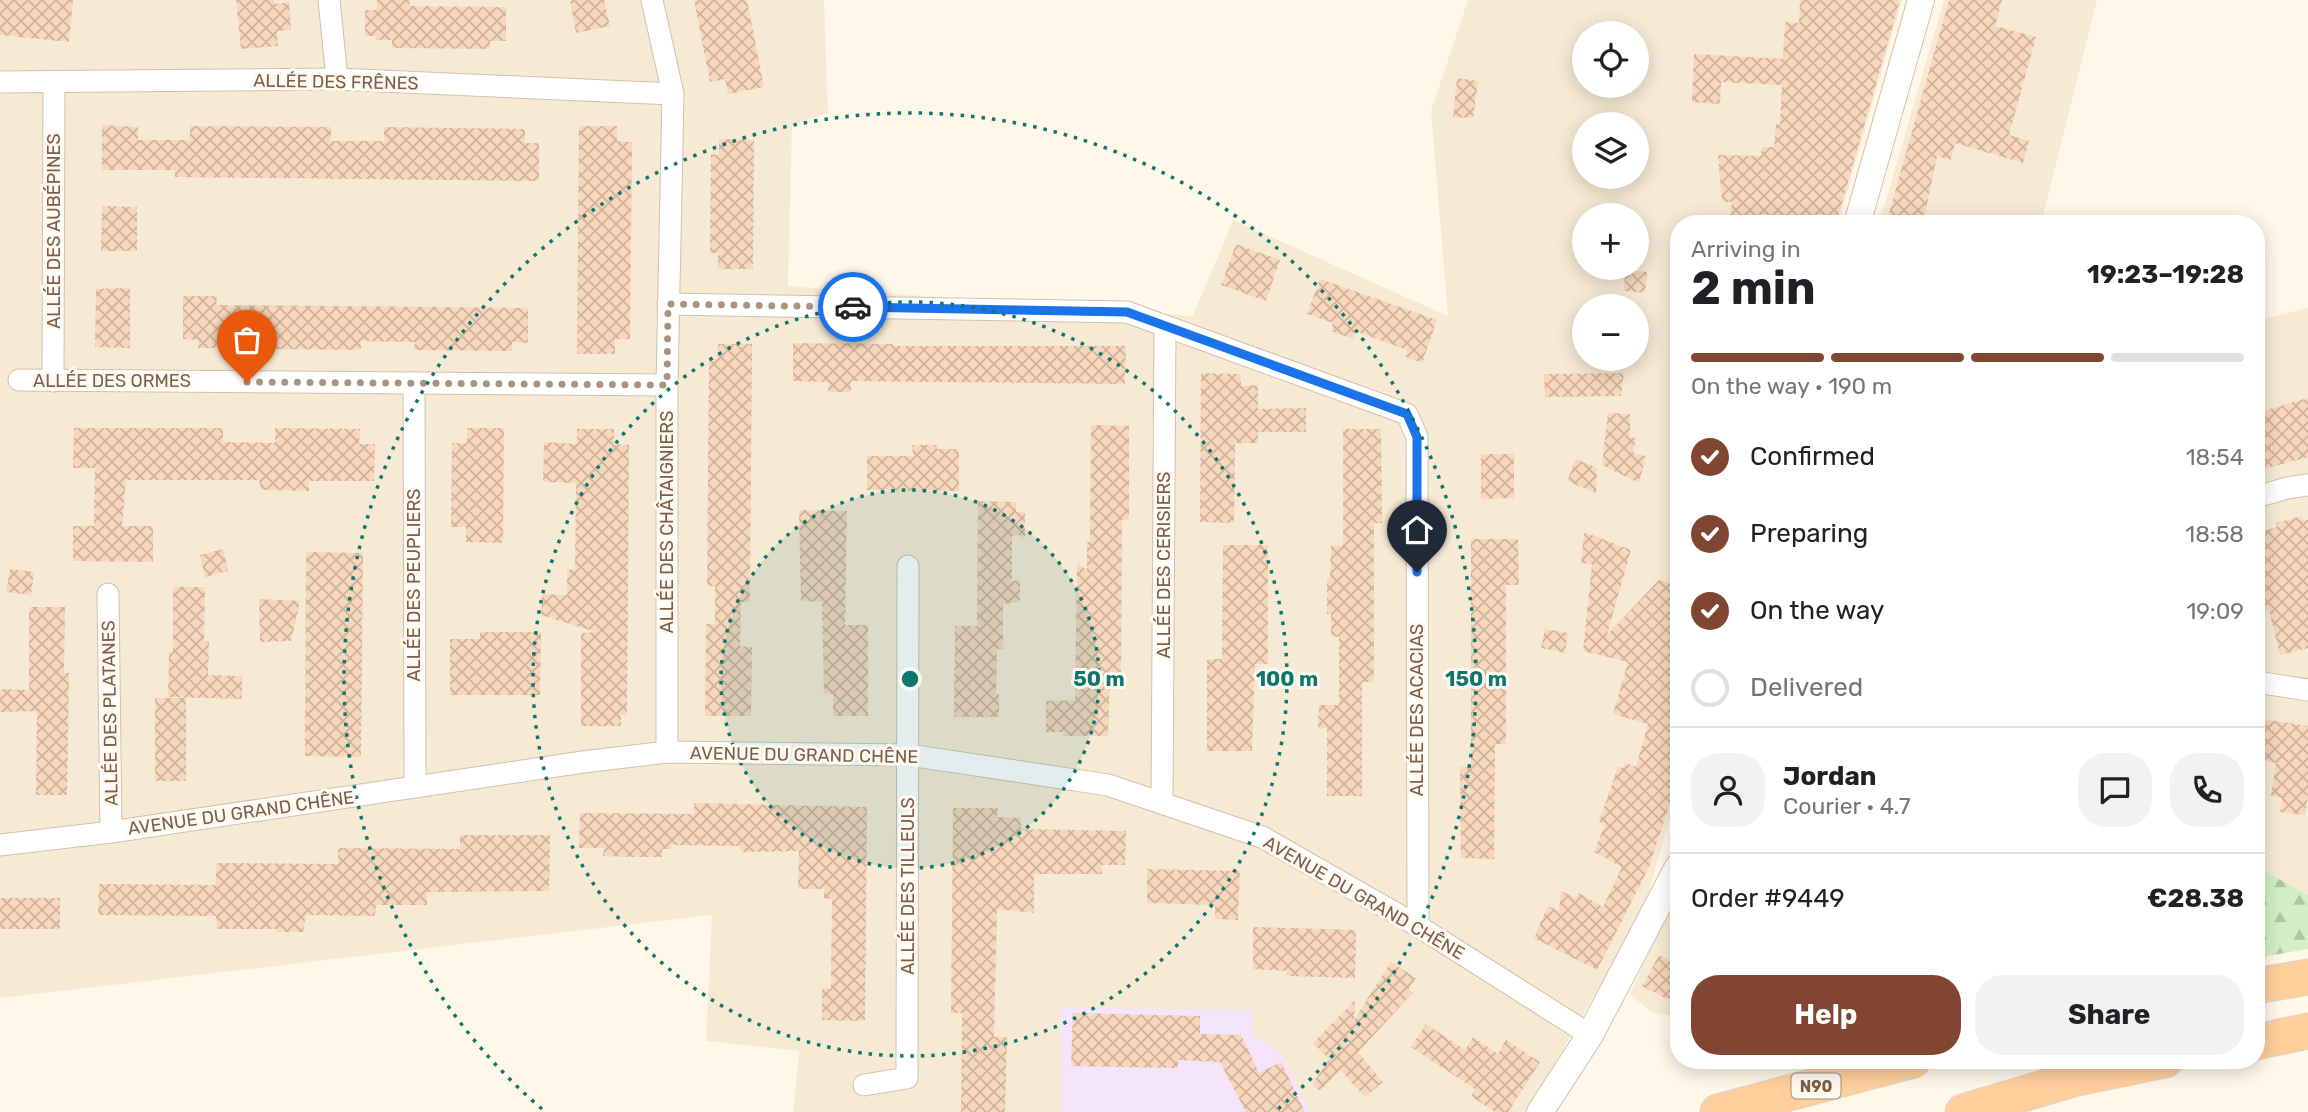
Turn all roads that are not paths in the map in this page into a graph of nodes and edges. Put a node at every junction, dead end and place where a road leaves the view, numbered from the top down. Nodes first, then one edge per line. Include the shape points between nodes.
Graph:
1 (329, 0) edge
2 (652, 0) edge
3 (1922, 0) edge
4 (337, 79) junction
5 (0, 82) edge
6 (54, 82) junction
7 (673, 94) junction
8 (1860, 215) edge
9 (668, 304) junction
10 (1166, 326) junction
11 (19, 380) dead end
12 (53, 380) junction
13 (414, 383) junction
14 (667, 385) junction
15 (2308, 485) edge
16 (2265, 494) edge
17 (908, 566) dead end
18 (108, 594) dead end
19 (2265, 683) edge
20 (2302, 686) edge
21 (667, 752) junction
22 (909, 755) junction
23 (415, 787) junction
24 (1162, 803) junction
25 (111, 832) junction
26 (0, 845) edge
27 (1670, 882) edge
28 (1418, 926) junction
29 (2308, 977) edge
30 (2265, 984) edge
31 (2308, 1031) edge
32 (1590, 1035) junction
33 (2265, 1040) edge
34 (1879, 1069) edge
35 (2121, 1069) edge
36 (864, 1084) dead end
37 (1540, 1112) edge
38 (1718, 1112) edge
39 (1963, 1112) edge

1 - 4 street
2 - 7 street, ALLÉE DES CHÂTAIGNIERS
3 - 8 street
4 - 6 street, ALLÉE DES FRÊNES
4 - 7 street, ALLÉE DES FRÊNES
5 - 6 street, ALLÉE DES FRÊNES
6 - 12 street, ALLÉE DES AUBÉPINES
7 - 9 street, ALLÉE DES CHÂTAIGNIERS
9 - 10 street, ALLÉE DES ACACIAS via 1127,312
9 - 14 street, ALLÉE DES CHÂTAIGNIERS
10 - 24 street, ALLÉE DES CERISIERS
10 - 28 street, ALLÉE DES ACACIAS via 1407,414 1417,437
11 - 12 street, ALLÉE DES ORMES
12 - 13 street, ALLÉE DES ORMES
13 - 14 street, ALLÉE DES ORMES
13 - 23 street, ALLÉE DES PEUPLIERS
14 - 21 street, ALLÉE DES CHÂTAIGNIERS
15 - 16 street
17 - 22 street, ALLÉE DES TILLEULS
18 - 25 street, ALLÉE DES PLATANES
19 - 20 street
21 - 22 street, AVENUE DU GRAND CHÊNE
21 - 23 street, AVENUE DU GRAND CHÊNE
22 - 24 street, AVENUE DU GRAND CHÊNE via 1108,785
22 - 36 street, ALLÉE DES TILLEULS via 907,1079
23 - 25 street, AVENUE DU GRAND CHÊNE
24 - 28 street, AVENUE DU GRAND CHÊNE via 1262,837
25 - 26 street, AVENUE DU GRAND CHÊNE
27 - 32 street
28 - 32 street, AVENUE DU GRAND CHÊNE
29 - 30 highway
31 - 33 highway
32 - 37 street
34 - 38 highway, N90
35 - 39 highway

